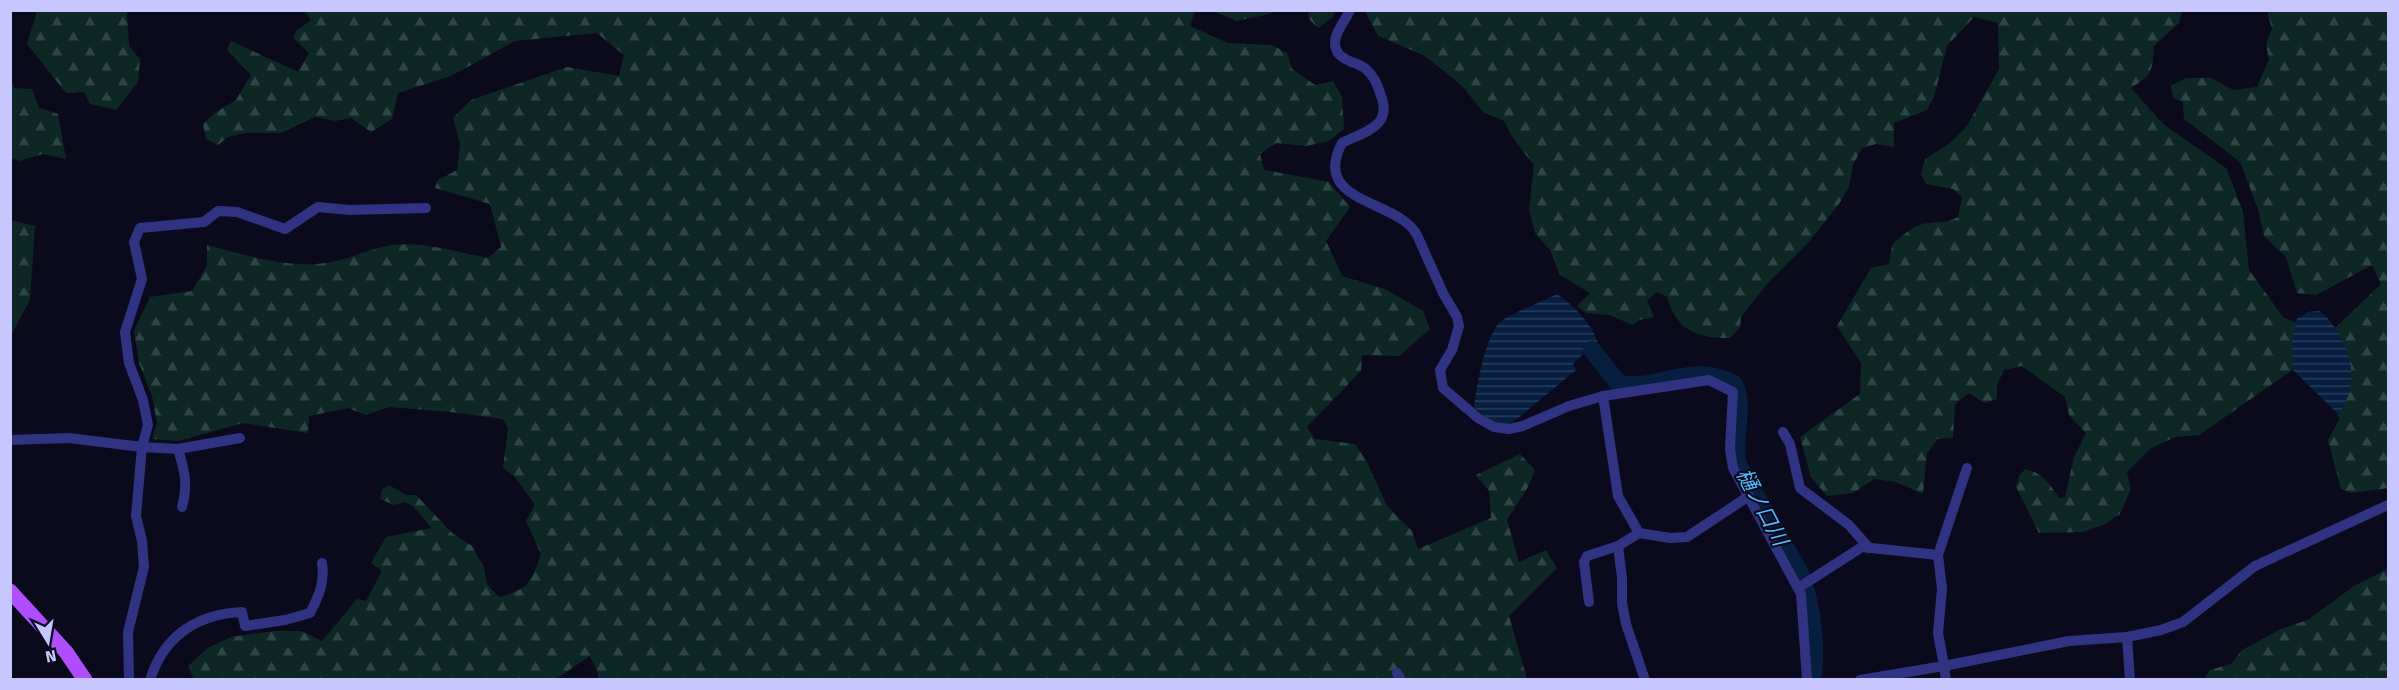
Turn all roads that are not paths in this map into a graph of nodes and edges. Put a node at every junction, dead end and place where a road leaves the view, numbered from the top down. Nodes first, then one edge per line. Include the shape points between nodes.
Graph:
1 (1350, 10) edge
2 (426, 207) dead end
3 (1603, 396) junction
4 (1783, 432) dead end
5 (240, 438) dead end
6 (10, 440) edge
7 (142, 447) junction
8 (178, 449) junction
9 (1967, 468) dead end
10 (1749, 496) junction
11 (2388, 506) edge
12 (182, 507) dead end
13 (1639, 533) junction
14 (1618, 546) junction
15 (1869, 548) junction
16 (1938, 555) junction
17 (322, 563) dead end
18 (1798, 588) junction
19 (10, 591) edge
20 (1589, 602) dead end
21 (2127, 638) junction
22 (1944, 666) junction
23 (85, 680) edge
24 (129, 680) edge
25 (150, 680) edge
26 (1645, 680) edge
27 (1807, 680) edge
28 (1860, 680) edge
29 (1946, 680) edge
30 (2130, 680) edge

1 - 3 street via 1337,34 1336,51 1373,76 1385,111 1378,124 1342,143 1335,163 1336,175 1351,194 1405,222 1417,235 1459,326 1452,350 1440,370 1443,388 1478,418 1494,427 1509,429
2 - 7 street via 318,207 285,229 237,212 218,211 204,222 140,228 134,242 142,279 125,332 129,363 148,425
3 - 10 street via 1709,380 1733,392 1730,449 1733,468
3 - 13 street via 1618,496
4 - 15 street via 1790,444 1800,488 1849,525
5 - 8 street
6 - 7 street via 69,438
7 - 8 street
7 - 24 street via 136,516 144,567 128,632
8 - 12 street via 185,471
9 - 16 street
10 - 13 street via 1687,537
10 - 18 street
11 - 21 street via 2255,566 2183,622
13 - 14 street
14 - 20 street via 1587,556 1584,562
14 - 26 street via 1626,624
15 - 16 street
15 - 18 street via 1862,547
16 - 22 street via 1942,589 1938,633
17 - 25 street via 324,577 310,613 245,626 242,612 202,619 185,628 168,646
18 - 27 street
19 - 23 main road via 66,652
21 - 22 street via 2069,640
21 - 30 street
22 - 28 street
22 - 29 street

